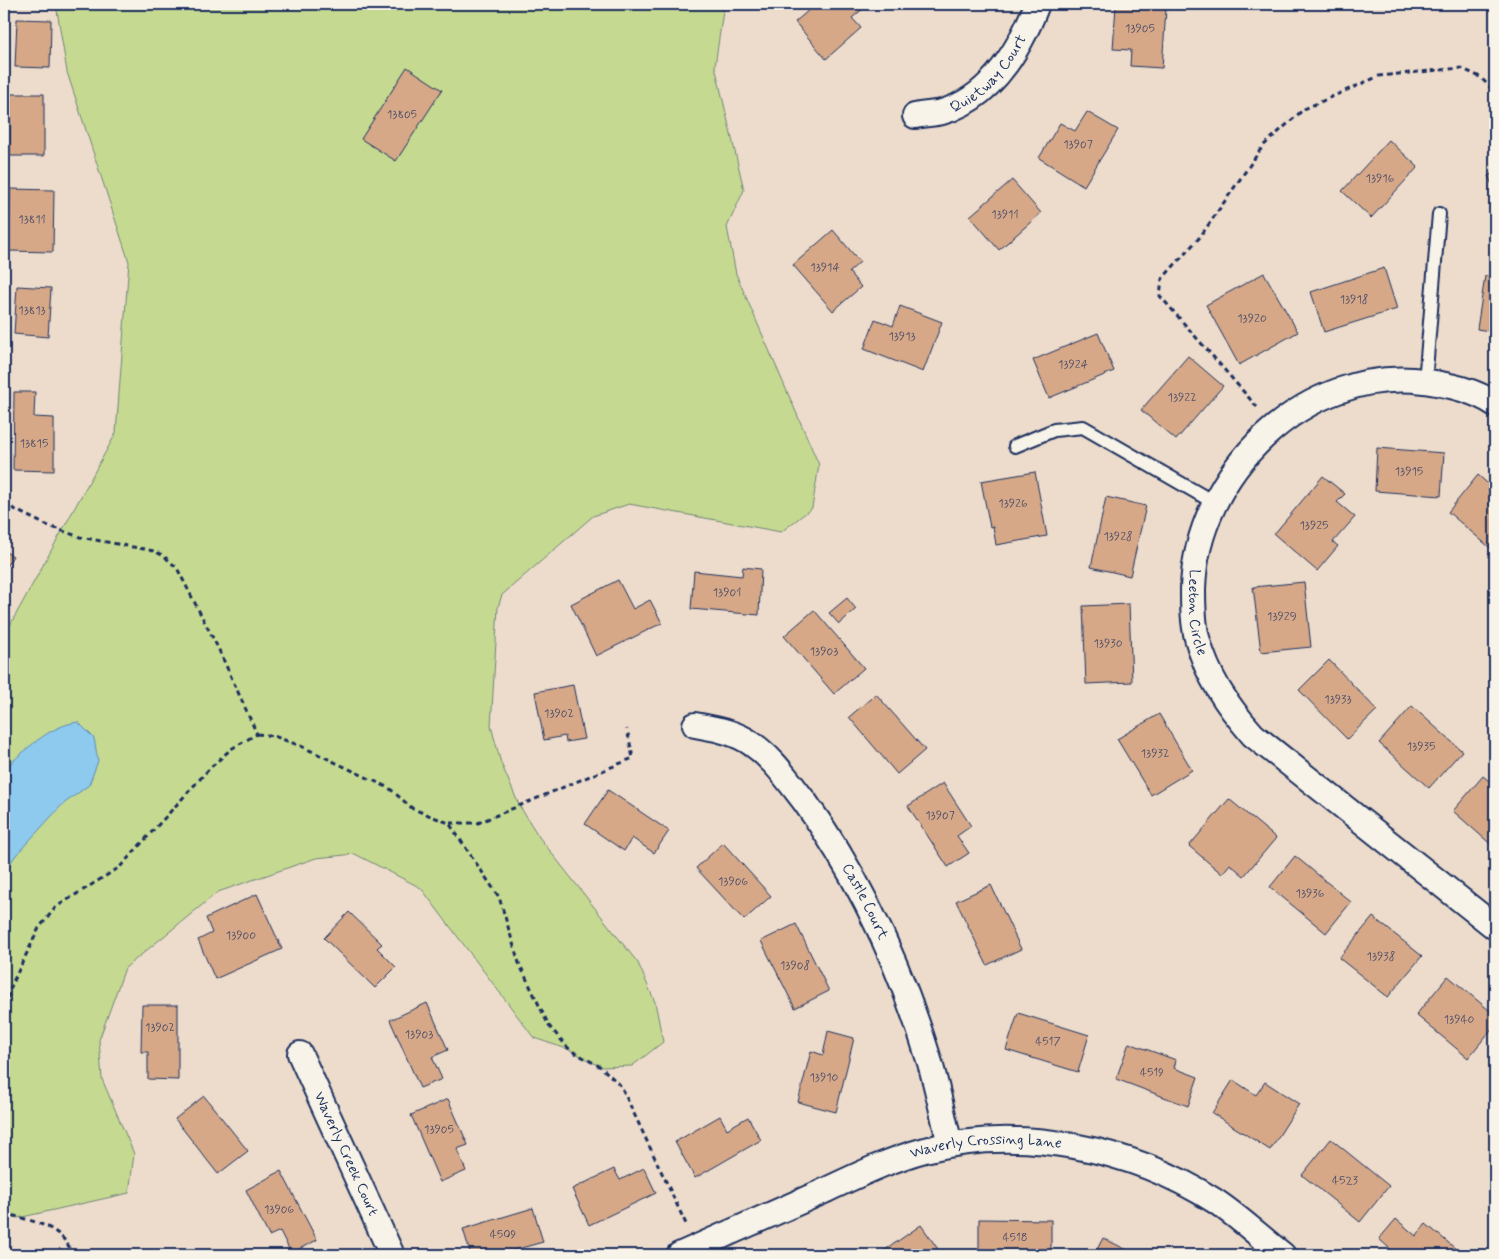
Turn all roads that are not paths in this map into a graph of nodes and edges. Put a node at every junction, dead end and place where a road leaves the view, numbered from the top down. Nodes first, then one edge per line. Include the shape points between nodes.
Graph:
1 (1037, 4) edge
2 (915, 116) dead end
3 (1439, 214) dead end
4 (1425, 382) junction
5 (1495, 404) edge
6 (1015, 446) dead end
7 (1214, 503) junction
8 (695, 725) dead end
9 (1495, 927) edge
10 (300, 1054) dead end
11 (950, 1144) junction
12 (392, 1255) edge
13 (679, 1255) edge
14 (1283, 1255) edge

1 - 2 street, Quietway Court via 1015,50 990,83 968,101 941,112
3 - 4 lane
4 - 5 street, Leeton Circle via 1446,384
4 - 7 street, Leeton Circle via 1382,380 1348,387 1316,400 1286,418 1252,448 1230,475
6 - 7 lane via 1054,430 1083,427
7 - 9 street, Leeton Circle via 1200,539 1193,611 1196,637 1208,672 1227,706 1253,735
8 - 11 street, Castle Court via 720,729 745,739 766,754 817,820 853,878 884,938 910,1001 931,1065
10 - 12 street, Waverly Creek Court
11 - 13 street, Waverly Crossing Lane via 923,1150 851,1178
11 - 14 street, Waverly Crossing Lane via 1030,1142 1078,1147 1126,1159 1172,1177 1216,1202

